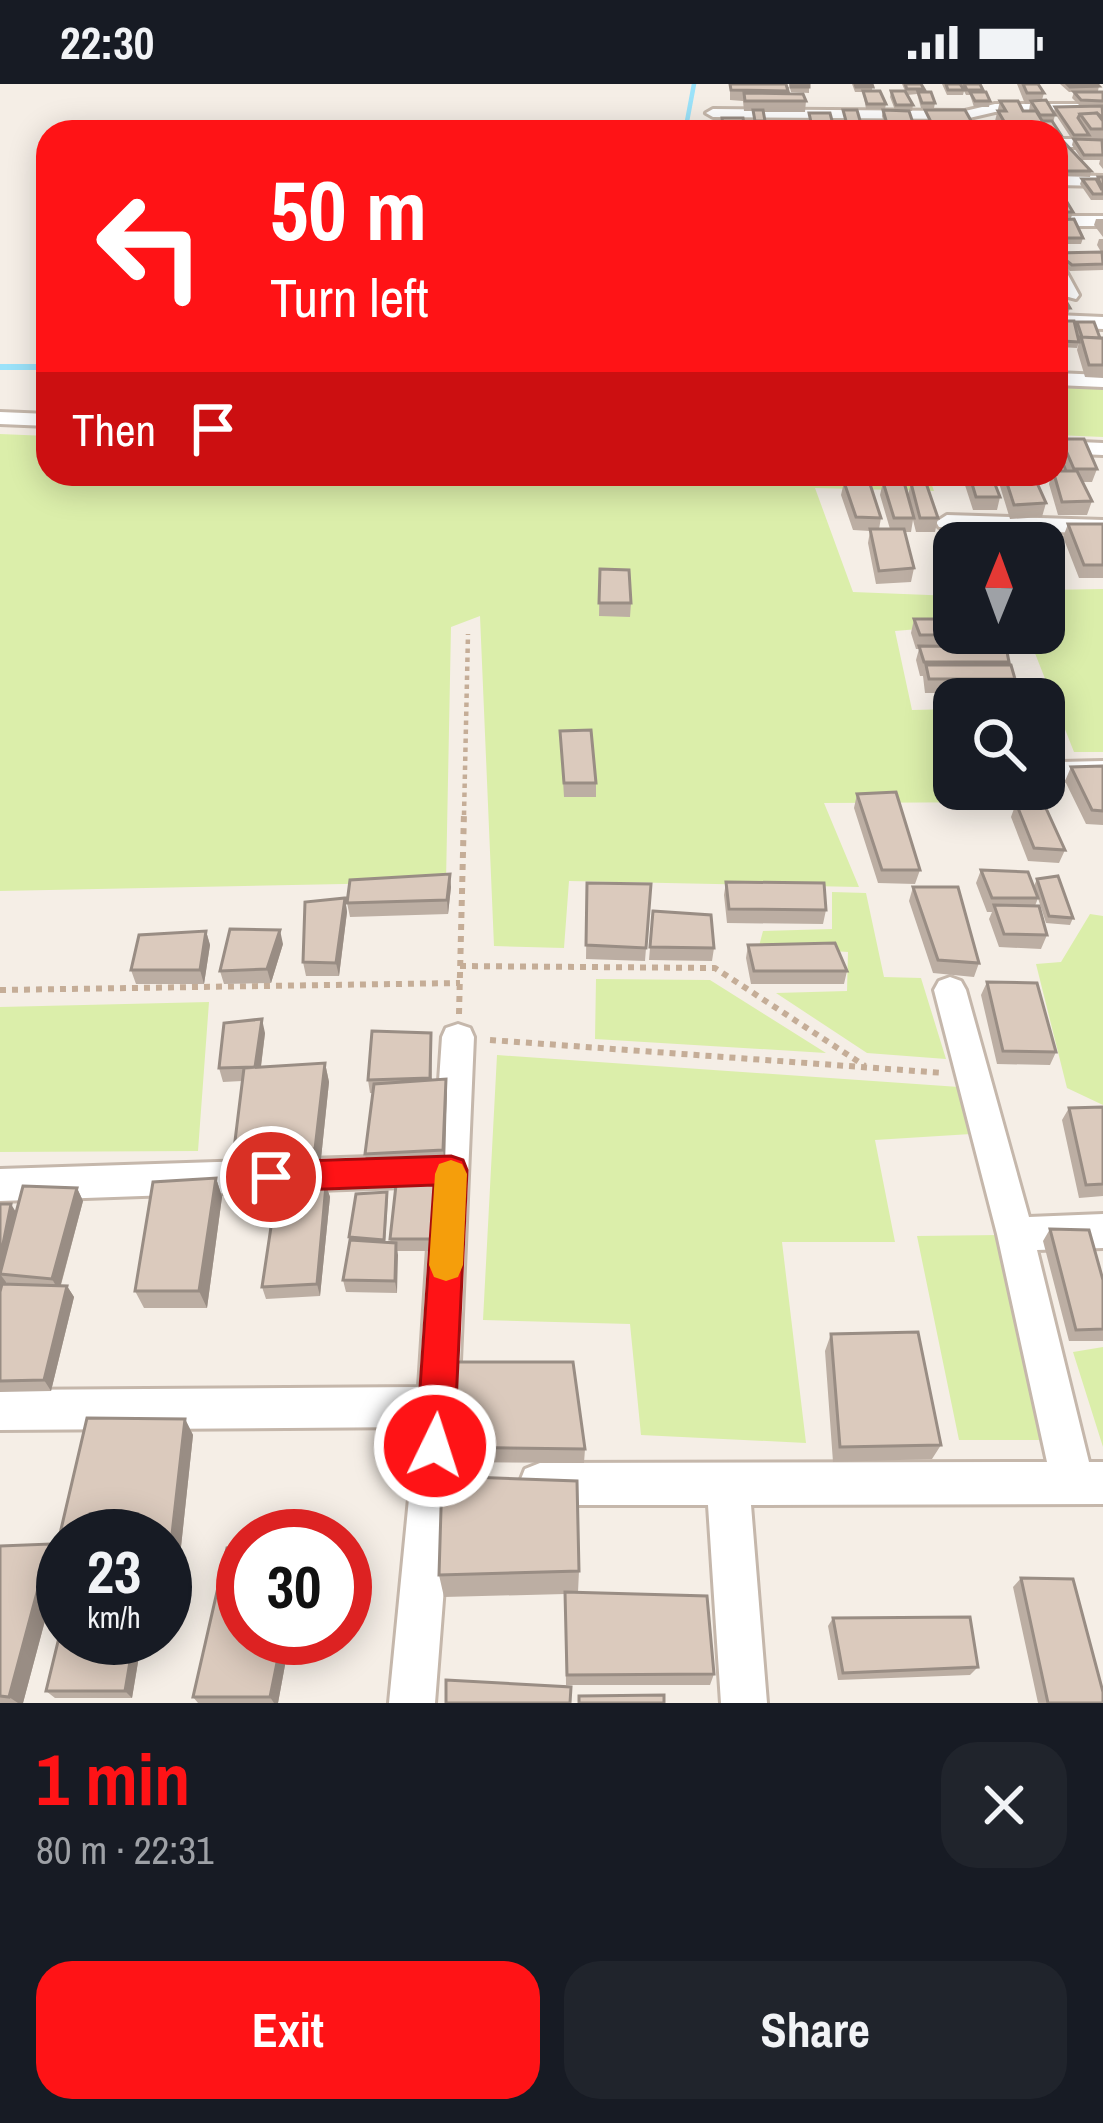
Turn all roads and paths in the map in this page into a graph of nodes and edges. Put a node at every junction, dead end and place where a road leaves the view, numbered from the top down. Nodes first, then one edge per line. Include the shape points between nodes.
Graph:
1 (990, 106) junction
2 (1103, 108) edge
3 (712, 120) edge
4 (993, 120) edge
5 (1068, 143) edge
6 (1103, 143) edge
7 (1068, 180) edge
8 (1103, 181) edge
9 (1068, 221) edge
10 (1103, 221) edge
11 (1068, 292) edge
12 (1070, 295) dead end
13 (1068, 322) edge
14 (1103, 323) edge
15 (1068, 380) edge
16 (1103, 381) edge
17 (0, 418) edge
18 (36, 420) edge
19 (1068, 448) edge
20 (1103, 449) edge
21 (1065, 526) edge
22 (1103, 527) edge
23 (468, 634) dead end
24 (1103, 770) edge
25 (1065, 771) edge
26 (460, 966) junction
27 (460, 983) junction
28 (0, 990) edge
29 (950, 990) dead end
30 (458, 1037) junction
31 (866, 1067) junction
32 (973, 1075) junction
33 (451, 1170) junction
34 (0, 1186) edge
35 (1103, 1231) edge
36 (1016, 1234) junction
37 (438, 1407) junction
38 (0, 1410) edge
39 (1088, 1483) edge
40 (728, 1484) junction
41 (432, 1485) junction
42 (412, 1703) edge
43 (744, 1703) edge

1 - 2 street
1 - 3 street via 715,107
1 - 4 street
5 - 6 street
7 - 8 street
9 - 10 street
11 - 12 street
13 - 14 street
15 - 16 street
17 - 18 street
19 - 20 street
21 - 22 street
23 - 26 path
24 - 25 street
26 - 27 path
26 - 31 path via 715,968
27 - 28 path
27 - 30 path
29 - 32 street
30 - 31 path
30 - 33 street
31 - 32 path
32 - 36 street
33 - 34 street
33 - 37 street
35 - 36 street
36 - 39 street
37 - 38 street
37 - 41 street
39 - 40 street
40 - 41 street
40 - 43 street
41 - 42 street

